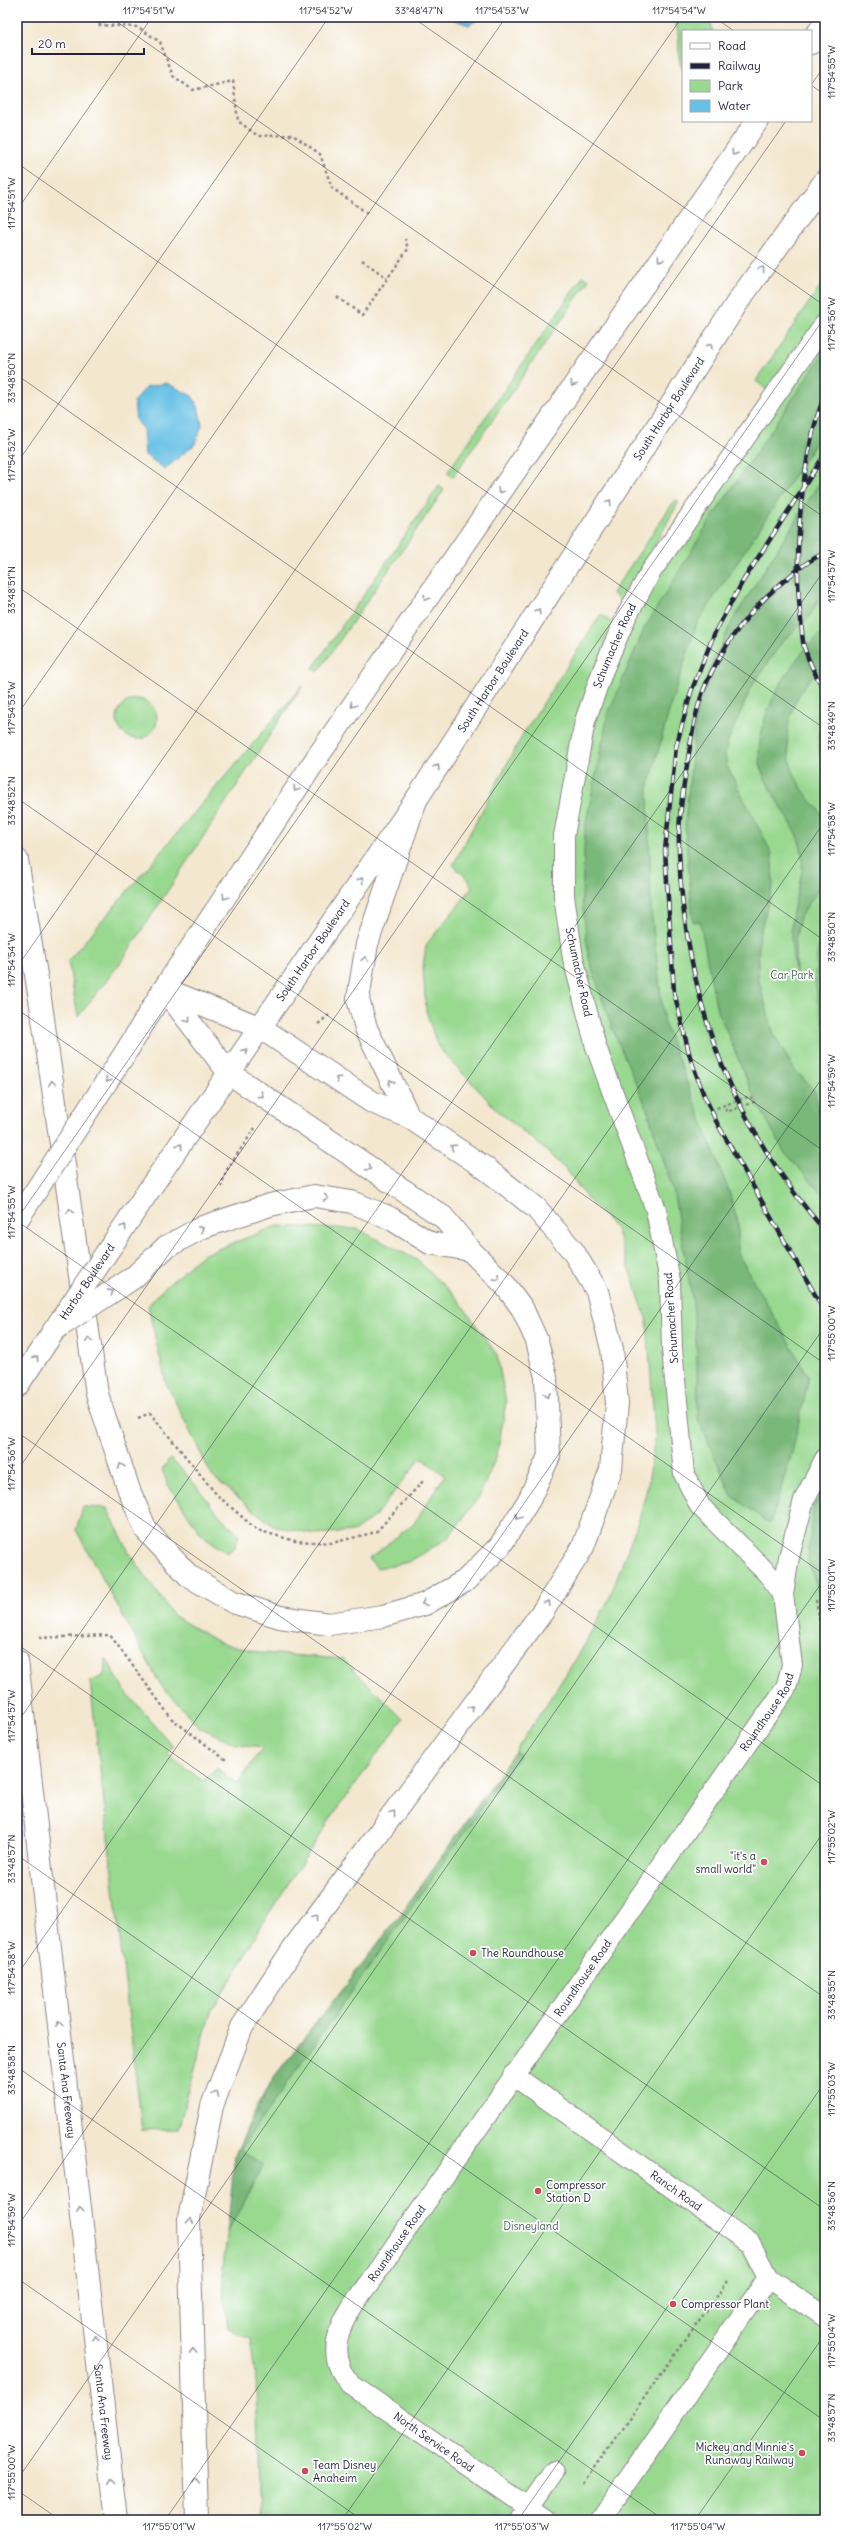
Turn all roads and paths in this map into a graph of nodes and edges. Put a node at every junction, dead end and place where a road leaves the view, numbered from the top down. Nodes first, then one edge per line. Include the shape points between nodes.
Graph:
1 (89, 17) edge
2 (825, 24) edge
3 (812, 43) edge
4 (756, 122) edge
5 (825, 181) edge
6 (367, 213) dead end
7 (405, 239) dead end
8 (362, 260) dead end
9 (387, 278) junction
10 (337, 297) dead end
11 (825, 324) edge
12 (416, 800) junction
13 (17, 860) edge
14 (164, 989) junction
15 (333, 1013) dead end
16 (318, 1024) dead end
17 (261, 1028) junction
18 (229, 1073) junction
19 (723, 1106) junction
20 (711, 1110) dead end
21 (409, 1117) junction
22 (256, 1125) dead end
23 (157, 1178) joint
24 (220, 1190) dead end
25 (17, 1220) edge
26 (470, 1250) junction
27 (55, 1329) junction
28 (17, 1386) edge
29 (109, 1431) junction
30 (825, 1459) edge
31 (424, 1480) dead end
32 (783, 1594) junction
33 (32, 1638) dead end
34 (17, 1661) edge
35 (226, 1760) dead end
36 (513, 2075) junction
37 (768, 2278) junction
38 (824, 2315) edge
39 (336, 2352) joint
40 (554, 2472) dead end
41 (524, 2514) edge
42 (116, 2520) edge
43 (197, 2520) edge
44 (547, 2520) edge
45 (600, 2520) edge

1 - 6 path via 100,25 138,27 149,34 160,42 173,76 193,90 233,81 238,122 258,136 293,135 320,154 332,188
2 - 3 main road
4 -> 14 main road via 318,756
12 -> 5 main road, South Harbor Boulevard via 739,300
7 - 9 path via 408,249
8 - 9 path
9 - 10 path via 362,315
11 - 32 lane, Schumacher Road via 650,573 626,617 585,721 564,836 564,896 573,958 596,1047 656,1210 670,1281 672,1349 684,1474 700,1506 769,1576
17 -> 12 main road, South Harbor Boulevard
21 -> 12 main road via 366,1028 358,999 367,944
29 -> 13 main road via 97,1394 41,1005
14 - 17 main road
14 -> 18 main road
14 -> 25 main road, bridge
15 - 16 path
18 -> 17 main road, South Harbor Boulevard
21 -> 17 main road via 372,1102
23 -> 18 main road, South Harbor Boulevard
18 -> 26 main road via 443,1217
19 - 19 path via 750,1096 754,1102 726,1112
19 - 20 path
43 -> 21 main road via 189,2219 212,2106 242,2027 302,1935 543,1611 583,1547 611,1469 616,1403 612,1349 597,1291 573,1251 536,1208 486,1168
22 - 24 path via 226,1171
27 -> 23 main road, Harbor Boulevard, bridge
27 -> 26 main road, bridge via 133,1278 166,1247 203,1227 270,1205 314,1196 352,1202 390,1218 430,1243
26 -> 29 main road via 505,1285 522,1308 537,1341 546,1378 549,1456 529,1500 500,1546 465,1581 425,1604 383,1616 329,1624 280,1617 234,1602 189,1576 146,1530
28 -> 27 main road, Harbor Boulevard
29 - 31 path via 150,1413 217,1495 257,1530 295,1541 332,1543 376,1532
30 - 32 lane via 804,1500 789,1557
32 - 36 lane, Roundhouse Road via 792,1665 786,1688
33 - 35 path via 110,1635 172,1719
42 -> 34 main road, Santa Ana Freeway
36 - 37 lane, Ranch Road via 750,2243
36 - 39 lane, Roundhouse Road via 344,2319
37 - 38 lane, Ranch Road
37 - 45 lane
39 - 41 lane, North Service Road via 340,2368 350,2384
40 - 41 lane
41 - 44 lane, North Service Road

